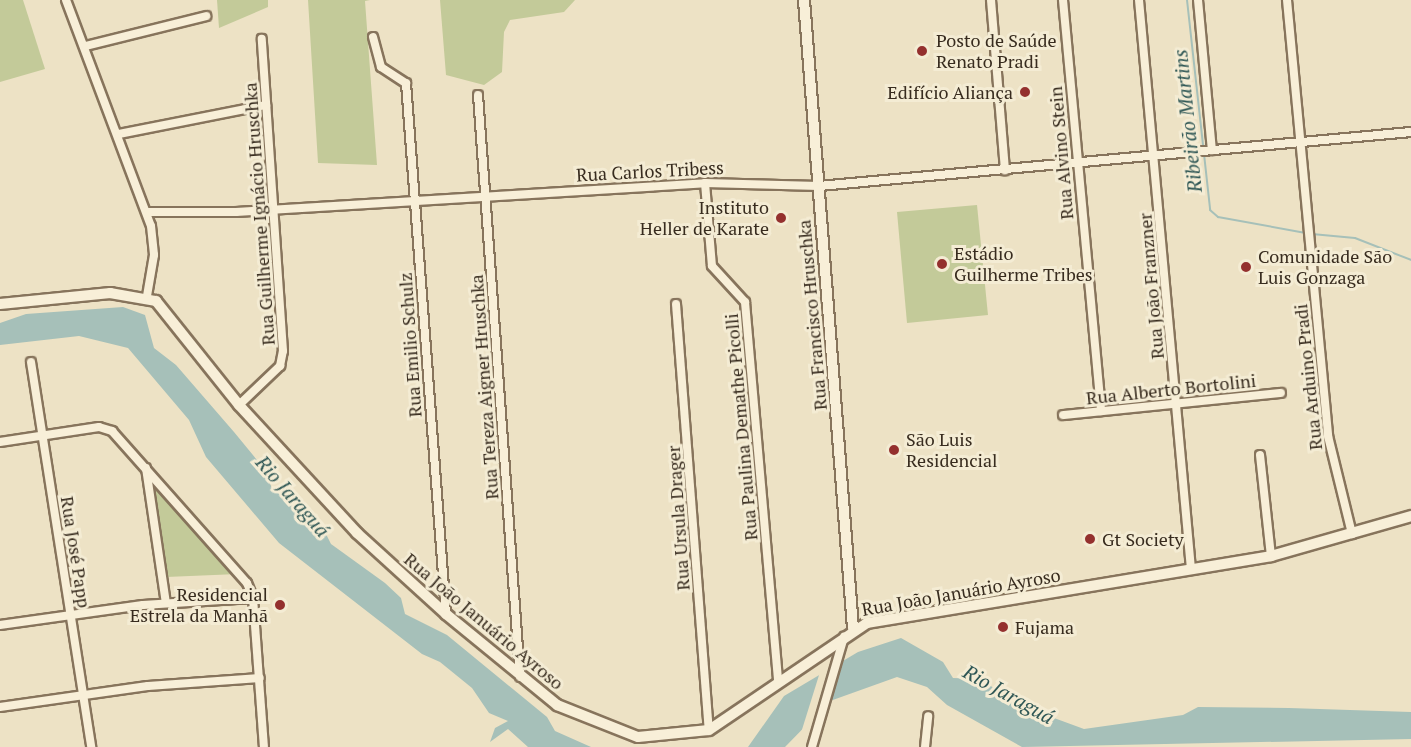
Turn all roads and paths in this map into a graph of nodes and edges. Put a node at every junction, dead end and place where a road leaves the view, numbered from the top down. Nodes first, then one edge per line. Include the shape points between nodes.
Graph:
1 (66, 0) edge
2 (804, 0) edge
3 (991, 0) edge
4 (1063, 0) edge
5 (1139, 0) edge
6 (1198, 0) edge
7 (1287, 0) edge
8 (206, 16) dead end
9 (373, 37) dead end
10 (262, 39) dead end
11 (86, 46) junction
12 (478, 95) dead end
13 (266, 105) junction
14 (1411, 132) edge
15 (119, 134) junction
16 (1300, 142) junction
17 (1205, 150) junction
18 (1153, 155) junction
19 (1077, 163) junction
20 (1005, 170) junction
21 (705, 183) junction
22 (819, 186) junction
23 (485, 195) junction
24 (414, 200) junction
25 (274, 208) junction
26 (147, 212) junction
27 (147, 296) junction
28 (0, 304) edge
29 (676, 304) dead end
30 (31, 362) dead end
31 (1281, 393) dead end
32 (1176, 404) junction
33 (239, 405) junction
34 (1101, 411) junction
35 (1063, 415) dead end
36 (43, 436) junction
37 (0, 442) edge
38 (1260, 455) dead end
39 (146, 468) junction
40 (1411, 516) edge
41 (1352, 534) junction
42 (1271, 556) junction
43 (1191, 570) junction
44 (253, 598) junction
45 (166, 603) junction
46 (446, 614) junction
47 (70, 615) junction
48 (0, 625) edge
49 (849, 630) junction
50 (520, 677) junction
51 (260, 678) junction
52 (778, 682) junction
53 (83, 695) junction
54 (0, 707) edge
55 (928, 716) dead end
56 (709, 730) junction
57 (812, 746) edge
58 (91, 747) edge
59 (264, 747) edge
60 (925, 747) edge

1 - 11 street
2 - 22 main road, Rua Francisco Hruschka
3 - 20 street
4 - 19 street, Rua Alvino Stein
5 - 18 street, Rua João Franzner
6 - 17 street
7 - 16 street, Rua Arduino Pradi
8 - 11 street
9 - 24 street, Rua Emilio Schulz via 381,67 402,76
10 - 13 street, Rua Guilherme Ignácio Hruschka
11 - 15 street
12 - 23 street, Rua Tereza Aigner Hruschka
13 - 15 street
13 - 25 street, Rua Guilherme Ignácio Hruschka
14 - 16 street, Rua Carlos Tribess
15 - 26 street
16 - 17 street, Rua Carlos Tribess
16 - 41 street, Rua Arduino Pradi via 1328,436
17 - 18 street, Rua Carlos Tribess
18 - 19 street, Rua Carlos Tribess
18 - 32 street, Rua João Franzner
19 - 20 street, Rua Carlos Tribess
19 - 34 street, Rua Alvino Stein
20 - 22 street, Rua Carlos Tribess
21 - 22 street, Rua Carlos Tribess
21 - 23 street, Rua Carlos Tribess
21 - 52 street, Rua Paulina Demathe Picolli via 711,266 745,302
22 - 49 main road, Rua Francisco Hruschka
23 - 24 street, Rua Carlos Tribess
23 - 50 street, Rua Tereza Aigner Hruschka
24 - 25 street, Rua Carlos Tribess
24 - 46 street, Rua Emilio Schulz
25 - 26 street, Rua Carlos Tribess
25 - 33 street, Rua Guilherme Ignácio Hruschka via 282,360
26 - 27 street via 154,255
27 - 28 main road via 77,294
27 - 33 main road, Rua João Januário Ayroso via 165,308
29 - 56 street, Rua Ursula Drager
30 - 36 street, Rua José Papp
31 - 32 street, Rua Alberto Bortolini
32 - 34 street, Rua Alberto Bortolini
32 - 43 street, Rua João Franzner
33 - 46 main road, Rua João Januário Ayroso via 357,533
34 - 35 street, Rua Alberto Bortolini
36 - 37 street
36 - 39 street via 106,428
36 - 47 street, Rua José Papp
38 - 42 street
39 - 44 street via 247,583
39 - 45 street
40 - 41 main road, Rua João Januário Ayroso
41 - 42 main road, Rua João Januário Ayroso
42 - 43 main road, Rua João Januário Ayroso
43 - 49 main road, Rua João Januário Ayroso
44 - 45 street
44 - 51 street
45 - 47 street
46 - 50 main road, Rua João Januário Ayroso
47 - 48 street
47 - 53 street, Rua José Papp
49 - 52 main road, Rua João Januário Ayroso
49 - 57 street
50 - 56 main road, Rua João Januário Ayroso via 574,715 628,735 664,737
51 - 53 street
51 - 59 street
52 - 56 main road, Rua João Januário Ayroso
53 - 54 street
53 - 58 street, Rua José Papp
55 - 60 street

